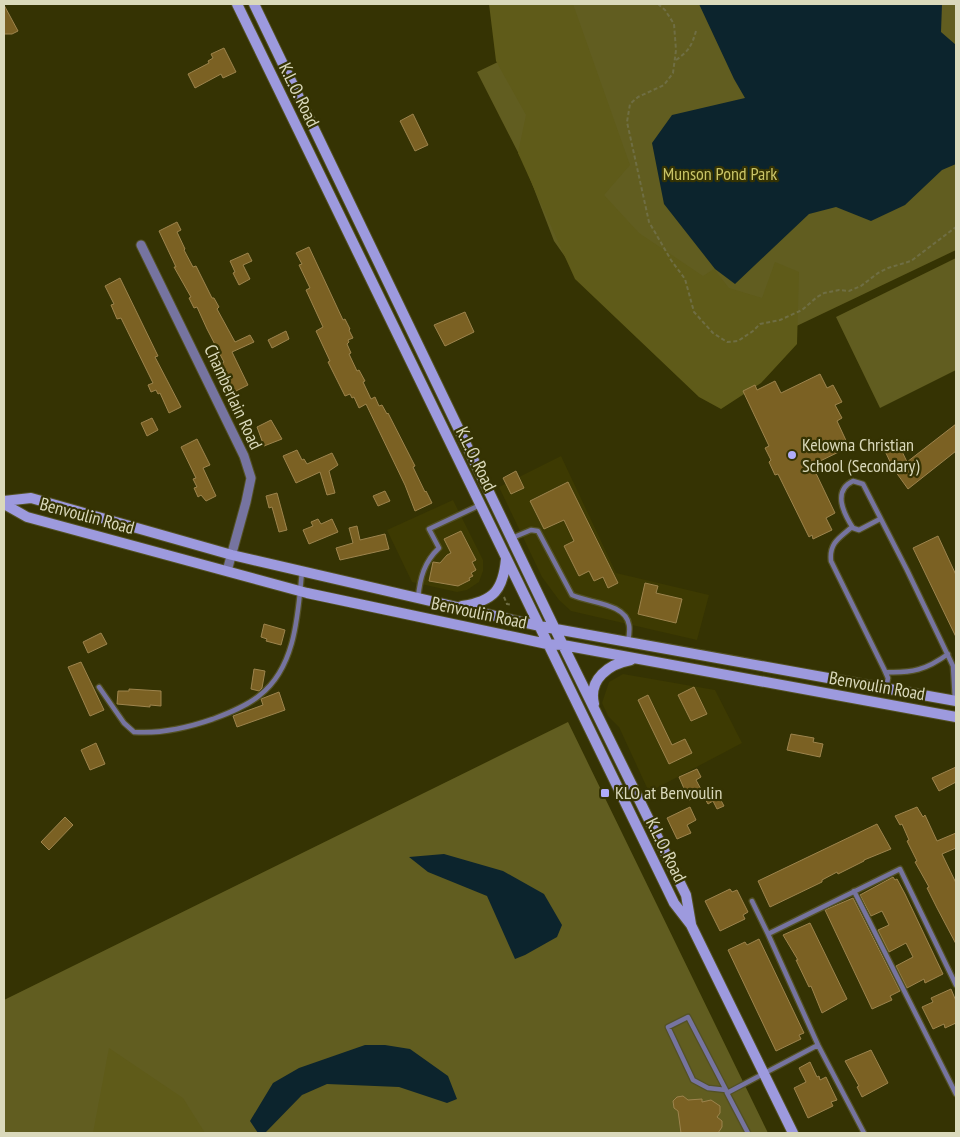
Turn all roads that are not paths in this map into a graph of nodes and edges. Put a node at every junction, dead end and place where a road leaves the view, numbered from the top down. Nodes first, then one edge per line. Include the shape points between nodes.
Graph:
1 (237, 4) edge
2 (254, 4) edge
3 (141, 244) dead end
4 (4, 502) edge
5 (480, 505) junction
6 (880, 519) junction
7 (852, 526) junction
8 (512, 538) junction
9 (232, 555) junction
10 (506, 559) junction
11 (302, 571) junction
12 (227, 572) junction
13 (300, 591) junction
14 (418, 598) junction
15 (456, 607) junction
16 (538, 626) junction
17 (556, 629) junction
18 (628, 642) junction
19 (547, 644) junction
20 (564, 645) junction
21 (948, 654) junction
22 (636, 658) junction
23 (886, 672) junction
24 (99, 687) dead end
25 (885, 689) junction
26 (956, 701) edge
27 (595, 710) junction
28 (956, 717) edge
29 (854, 892) junction
30 (752, 901) dead end
31 (691, 925) junction
32 (768, 934) junction
33 (956, 985) edge
34 (818, 1045) junction
35 (764, 1074) junction
36 (726, 1091) junction
37 (956, 1094) edge
38 (748, 1133) edge
39 (793, 1133) edge
40 (864, 1133) edge

1 - 5 main road, K.L.O. Road
2 - 8 main road, K.L.O. Road
3 - 9 street, Chamberlain Road via 244,456 251,478
4 - 9 main road, Benvoulin Road via 31,498
4 - 12 main road, Benvoulin Road via 27,516
5 - 10 main road, K.L.O. Road
5 - 14 lane via 429,529 439,548 423,569
6 - 7 lane via 859,530
6 - 7 lane via 864,484 854,481 844,489 841,501 844,516
6 - 21 lane
7 - 23 lane via 830,551 832,561
8 - 17 main road, K.L.O. Road
8 - 18 lane via 531,530 538,531 572,595 616,609 626,616 630,628
9 - 11 main road, Benvoulin Road
9 - 12 street, Chamberlain Road
10 - 15 main road via 504,575 494,594 474,604
10 - 16 main road, K.L.O. Road
11 - 13 lane
11 - 14 main road, Benvoulin Road
12 - 13 main road, Benvoulin Road
13 - 19 main road, Benvoulin Road
13 - 24 lane via 291,645 283,666 267,689 243,706 182,728 134,732
14 - 15 main road, Benvoulin Road
15 - 16 main road, Benvoulin Road
16 - 17 main road, Benvoulin Road
16 - 19 main road, K.L.O. Road
17 - 18 main road, Benvoulin Road
17 - 20 main road, K.L.O. Road
18 - 25 main road, Benvoulin Road
19 - 20 main road, Benvoulin Road
19 - 31 main road, K.L.O. Road via 674,903
20 - 22 main road, Benvoulin Road
20 - 27 main road, K.L.O. Road
21 - 23 lane via 918,671
21 - 26 lane via 953,666
22 - 27 main road via 602,672 594,691
22 - 28 main road, Benvoulin Road
23 - 25 lane
25 - 26 main road, Benvoulin Road
27 - 31 main road, K.L.O. Road via 686,895
29 - 32 lane
29 - 33 lane via 900,869
29 - 37 lane
30 - 32 lane
31 - 35 main road, K.L.O. Road
32 - 34 lane
34 - 35 lane
34 - 40 lane
35 - 36 lane
35 - 39 main road, K.L.O. Road
36 - 36 lane via 688,1017 668,1028 693,1080 708,1088
36 - 38 lane

